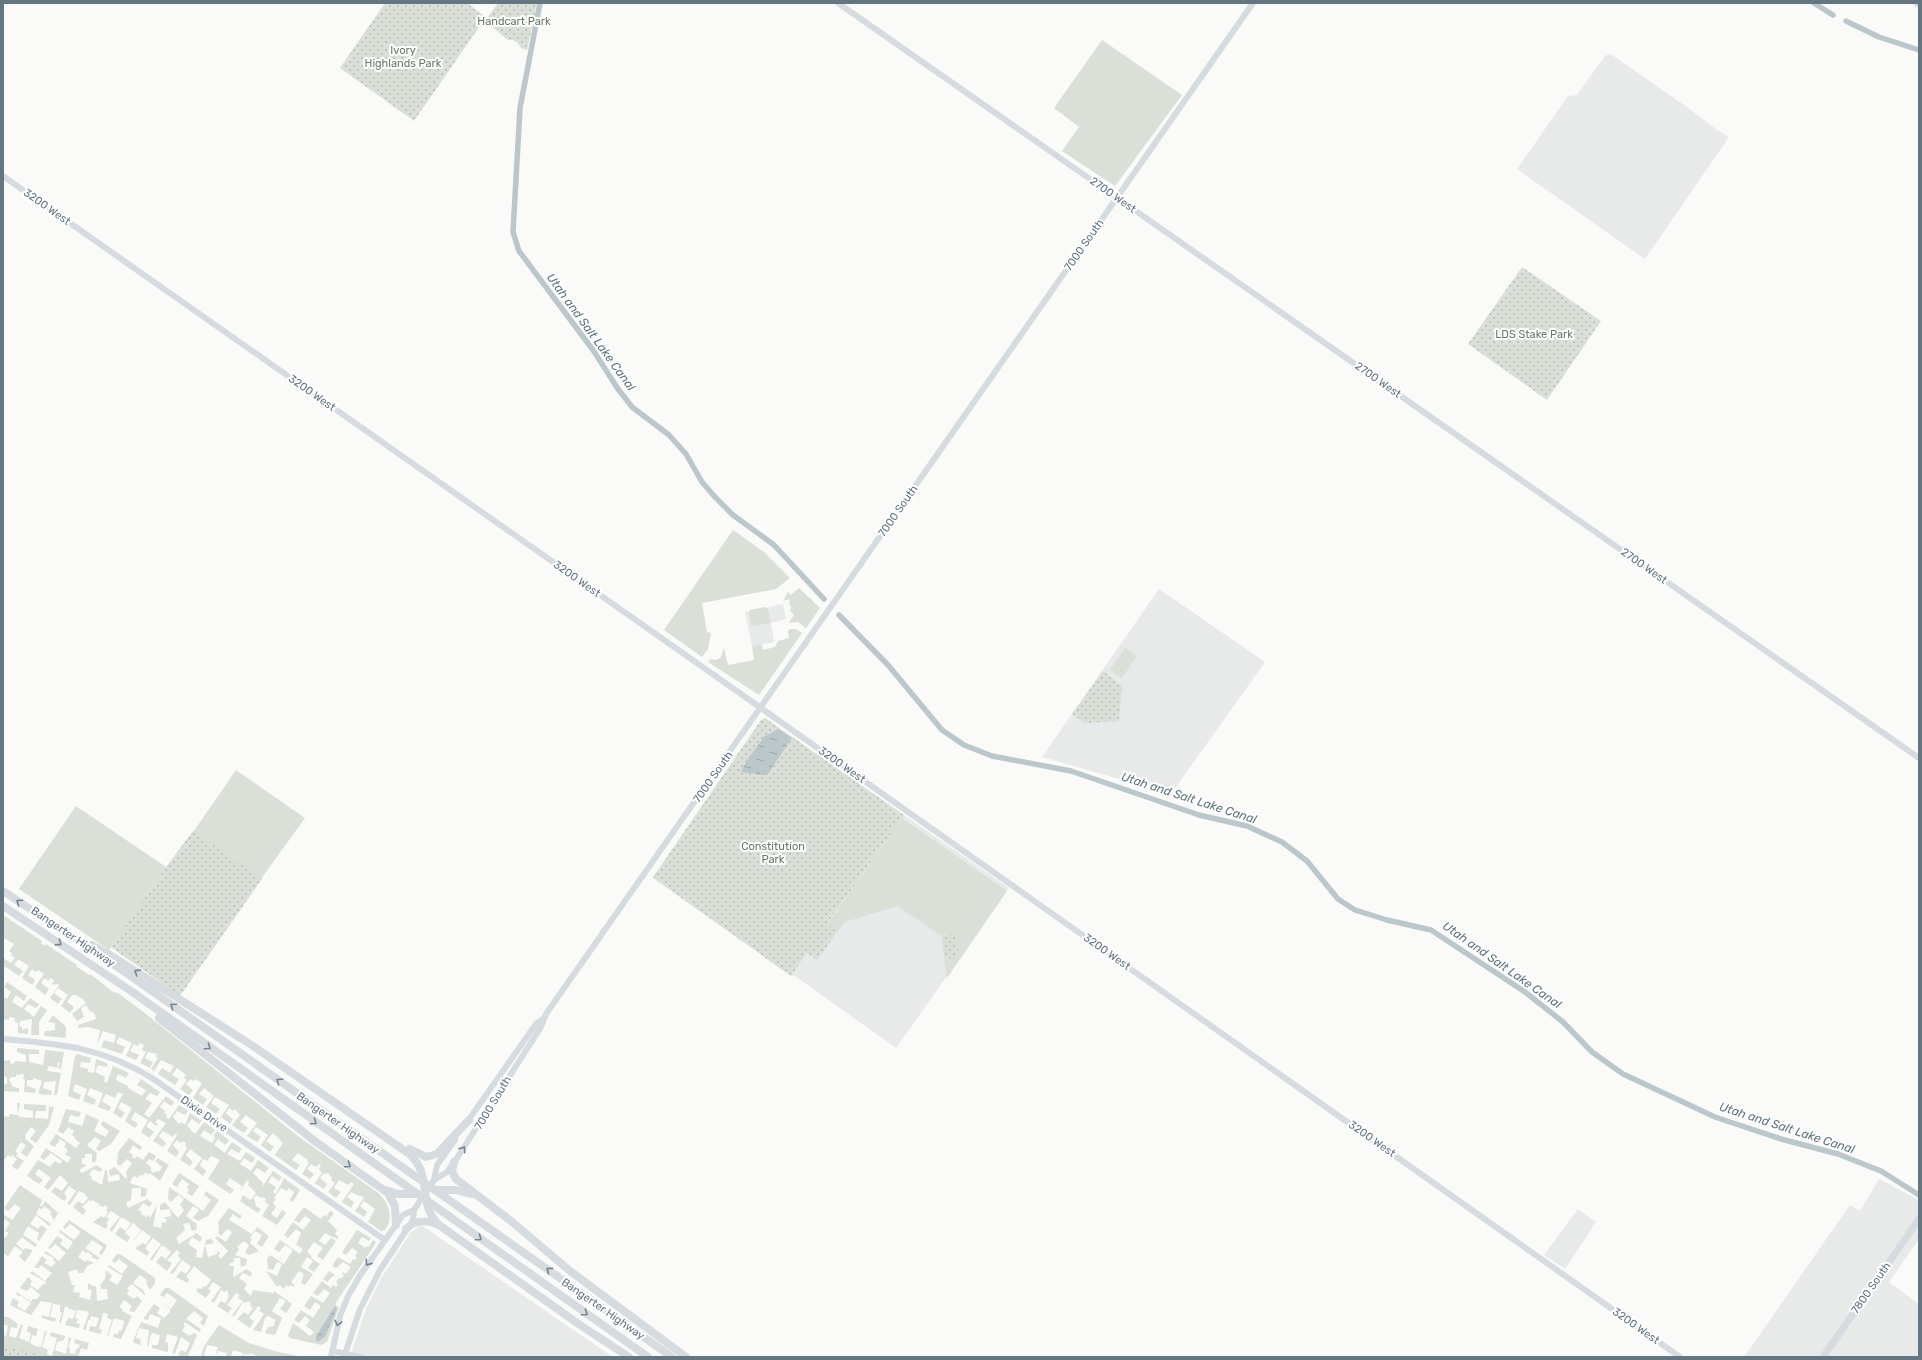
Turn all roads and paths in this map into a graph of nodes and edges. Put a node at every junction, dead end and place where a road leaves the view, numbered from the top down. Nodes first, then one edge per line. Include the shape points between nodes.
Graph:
1 (838, 3) edge
2 (1253, 3) edge
3 (1916, 3) edge
4 (1919, 5) edge
5 (3, 176) edge
6 (1118, 198) junction
7 (761, 708) junction
8 (1919, 758) edge
9 (3, 890) edge
10 (3, 906) edge
11 (74, 938) junction
12 (131, 991) junction
13 (543, 1019) junction
14 (3, 1039) edge
15 (468, 1120) junction
16 (391, 1141) junction
17 (454, 1162) junction
18 (434, 1180) junction
19 (382, 1188) junction
20 (426, 1193) junction
21 (479, 1197) junction
22 (414, 1210) junction
23 (1919, 1219) edge
24 (396, 1225) junction
25 (443, 1228) junction
26 (406, 1229) junction
27 (385, 1240) junction
28 (332, 1354) edge
29 (345, 1355) edge
30 (361, 1357) edge
31 (629, 1357) edge
32 (648, 1357) edge
33 (672, 1357) edge
34 (686, 1357) edge
35 (1680, 1357) edge
36 (1823, 1357) edge

1 - 6 main road, 2700 West
2 - 6 main road, 7000 South
3 - 4 main road
5 - 7 main road, 3200 West
6 - 7 main road, 7000 South
6 - 8 main road, 2700 West
7 - 13 main road, 7000 South
7 - 35 main road, 3200 West
11 -> 9 highway, Bangerter Highway
10 -> 12 highway, Bangerter Highway
16 -> 11 highway via 221,1025 110,955
33 -> 11 highway, Bangerter Highway
12 -> 19 highway via 150,1010 216,1064 316,1142
12 -> 32 highway, Bangerter Highway
13 - 15 main road, 7000 South via 536,1024
17 -> 13 main road, 7000 South via 541,1027
14 - 27 main road, Dixie Drive via 77,1047 104,1054 133,1067 159,1082
15 - 16 highway via 442,1150 432,1156 422,1156
15 - 18 main road, 7000 South via 437,1165
16 - 20 highway via 418,1162
17 - 18 main road, 7000 South via 447,1172
17 - 21 highway via 452,1171 456,1179
18 - 20 main road, 7000 South
19 - 20 highway via 398,1194
19 - 24 highway via 394,1202
20 - 21 highway via 456,1190
20 - 22 main road, 7000 South
20 - 25 highway via 431,1215
21 - 34 highway via 570,1271
22 - 24 main road, 7000 South via 403,1215
22 - 26 main road, 7000 South via 413,1220
23 - 36 main road, 7800 South
24 - 27 main road, 7000 South
25 - 26 highway via 422,1221
25 - 31 highway
26 - 29 main road, 7000 South via 368,1291 355,1321
27 -> 28 main road, 7000 South via 348,1296 340,1316
28 - 29 main road
29 - 30 main road

